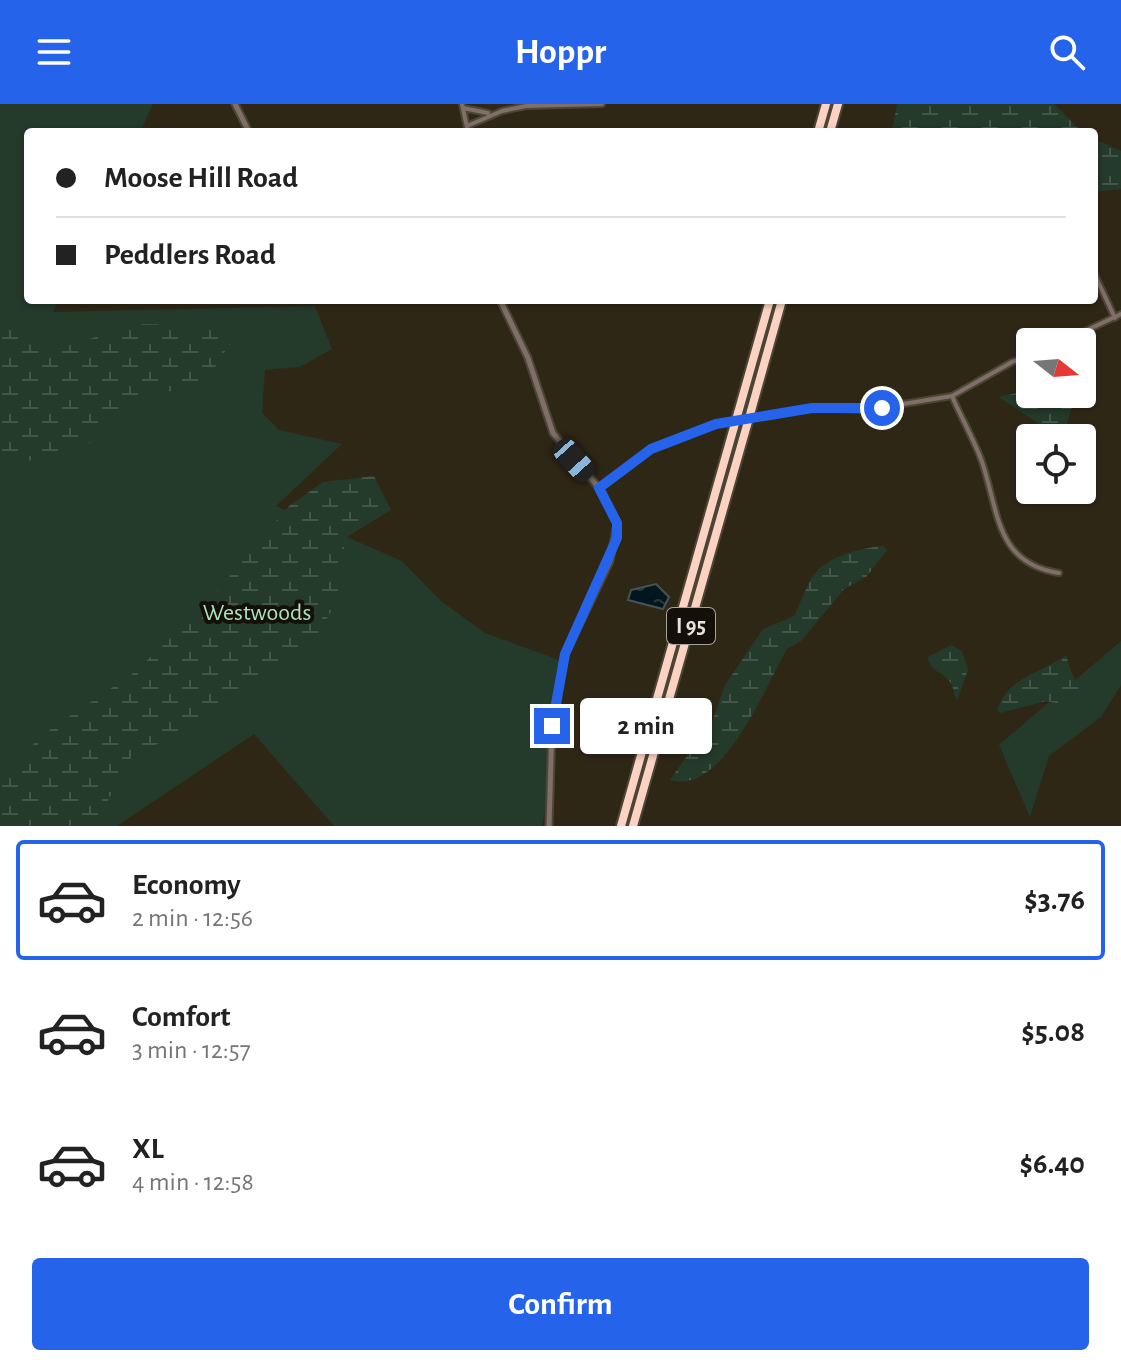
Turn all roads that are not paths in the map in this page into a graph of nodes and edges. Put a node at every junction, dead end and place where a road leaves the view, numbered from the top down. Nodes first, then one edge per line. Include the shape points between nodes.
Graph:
1 (235, 104) edge
2 (602, 104) edge
3 (826, 104) edge
4 (838, 104) edge
5 (463, 106) edge
6 (492, 114) junction
7 (247, 128) edge
8 (467, 128) edge
9 (469, 128) edge
10 (819, 128) edge
11 (831, 128) edge
12 (1098, 282) edge
13 (502, 304) edge
14 (769, 304) edge
15 (781, 304) edge
16 (1121, 314) edge
17 (1115, 318) junction
18 (1093, 328) edge
19 (1016, 361) edge
20 (952, 396) junction
21 (599, 488) junction
22 (1059, 573) dead end
23 (549, 826) edge
24 (621, 826) edge
25 (633, 826) edge

1 - 7 street
2 - 6 street via 526,106
3 - 10 highway
4 - 11 highway
5 - 6 street
5 - 8 street
6 - 9 street
12 - 17 street
13 - 21 street via 528,358 553,433
14 - 24 highway, I 95, bridge
15 - 25 highway, I 95, bridge
16 - 17 street
17 - 18 street
19 - 20 street
20 - 21 street via 866,410 812,408 716,424 651,449
20 - 22 street via 980,457 997,525 1032,567
21 - 23 street via 617,523 617,538 565,654 552,726

